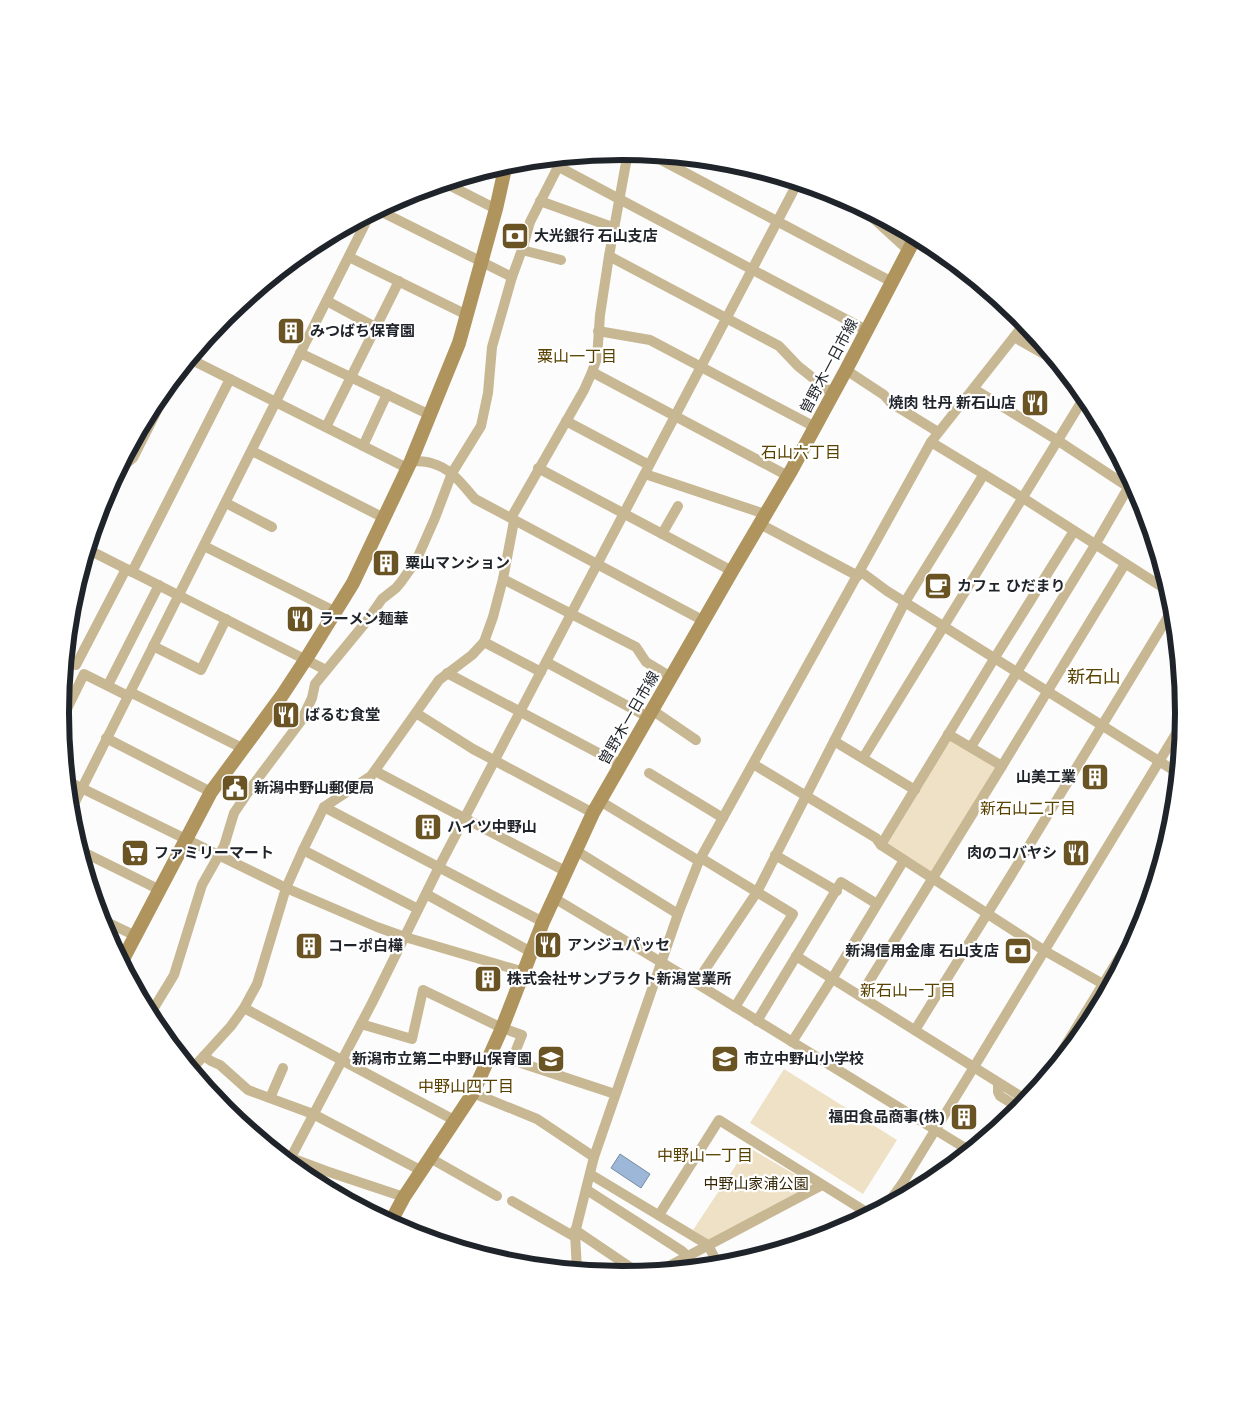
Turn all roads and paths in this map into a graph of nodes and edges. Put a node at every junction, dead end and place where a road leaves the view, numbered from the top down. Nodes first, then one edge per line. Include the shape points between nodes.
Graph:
1 (627, 160) edge
2 (665, 162) edge
3 (560, 164) edge
4 (563, 164) edge
5 (504, 173) edge
6 (453, 187) edge
7 (795, 188) edge
8 (620, 200) junction
9 (540, 201) junction
10 (496, 209) junction
11 (385, 213) edge
12 (778, 221) junction
13 (366, 223) edge
14 (879, 223) edge
15 (615, 228) junction
16 (912, 242) edge
17 (522, 250) junction
18 (908, 250) junction
19 (609, 256) junction
20 (349, 257) junction
21 (561, 260) dead end
22 (481, 262) junction
23 (751, 269) junction
24 (512, 277) junction
25 (399, 281) junction
26 (892, 282) junction
27 (327, 301) junction
28 (467, 316) junction
29 (727, 319) junction
30 (376, 327) junction
31 (1020, 329) edge
32 (866, 330) junction
33 (598, 331) junction
34 (1014, 337) junction
35 (1039, 350) edge
36 (300, 353) junction
37 (195, 362) edge
38 (701, 367) junction
39 (846, 370) junction
40 (592, 372) junction
41 (352, 377) junction
42 (230, 380) junction
43 (974, 389) junction
44 (387, 394) junction
45 (833, 394) junction
46 (276, 402) junction
47 (1080, 404) edge
48 (430, 414) junction
49 (675, 416) junction
50 (566, 421) junction
51 (326, 427) junction
52 (815, 427) junction
53 (147, 431) edge
54 (938, 432) junction
55 (1057, 440) junction
56 (931, 442) junction
57 (363, 446) junction
58 (252, 451) junction
59 (131, 460) edge
60 (409, 464) junction
61 (538, 468) junction
62 (647, 470) junction
63 (452, 473) junction
64 (984, 474) junction
65 (788, 476) junction
66 (1123, 480) edge
67 (1127, 489) edge
68 (1023, 498) junction
69 (226, 503) junction
70 (678, 506) dead end
71 (623, 514) junction
72 (384, 518) junction
73 (762, 519) junction
74 (512, 520) junction
75 (272, 526) dead end
76 (1074, 531) junction
77 (662, 534) junction
78 (1095, 545) junction
79 (204, 546) junction
80 (93, 552) edge
81 (1125, 564) junction
82 (597, 565) junction
83 (129, 570) junction
84 (732, 571) junction
85 (859, 573) junction
86 (504, 579) junction
87 (159, 585) junction
88 (1160, 586) edge
89 (178, 595) junction
90 (905, 602) junction
91 (336, 612) junction
92 (571, 614) junction
93 (1167, 618) edge
94 (226, 619) junction
95 (704, 620) junction
96 (944, 626) junction
97 (484, 642) junction
98 (153, 646) junction
99 (306, 659) junction
100 (994, 659) junction
101 (76, 665) dead end
102 (543, 667) junction
103 (326, 670) junction
104 (447, 673) junction
105 (1017, 673) junction
106 (671, 676) junction
107 (108, 686) junction
108 (1048, 692) junction
109 (129, 694) junction
110 (69, 704) edge
111 (520, 711) junction
112 (416, 713) junction
113 (650, 714) junction
114 (1102, 725) junction
115 (948, 734) junction
116 (1174, 737) edge
117 (106, 738) junction
118 (696, 740) dead end
119 (834, 741) junction
120 (971, 747) junction
121 (244, 749) junction
122 (864, 758) junction
123 (495, 760) junction
124 (1160, 761) junction
125 (753, 764) junction
126 (621, 766) junction
127 (1002, 766) junction
128 (1172, 769) edge
129 (375, 771) junction
130 (649, 773) dead end
131 (73, 784) edge
132 (81, 789) junction
133 (915, 790) junction
134 (211, 792) junction
135 (806, 795) junction
136 (75, 801) edge
137 (324, 807) junction
138 (597, 807) junction
139 (723, 818) junction
140 (465, 819) junction
141 (186, 840) junction
142 (881, 845) junction
143 (303, 850) junction
144 (575, 850) junction
145 (87, 854) edge
146 (220, 855) junction
147 (775, 855) junction
148 (700, 859) junction
149 (904, 860) junction
150 (439, 867) junction
151 (566, 871) junction
152 (932, 878) junction
153 (286, 888) junction
154 (160, 890) junction
155 (836, 891) junction
156 (757, 892) junction
157 (426, 894) junction
158 (554, 898) junction
159 (877, 904) junction
160 (418, 909) junction
161 (678, 914) junction
162 (987, 914) junction
163 (543, 922) junction
164 (111, 924) edge
165 (136, 936) junction
166 (405, 937) junction
167 (1045, 951) junction
168 (531, 952) junction
169 (125, 956) edge
170 (796, 956) junction
171 (661, 963) junction
172 (524, 972) junction
173 (832, 979) junction
174 (696, 983) junction
175 (1104, 984) edge
176 (860, 996) junction
177 (734, 1007) junction
178 (154, 1008) edge
179 (244, 1008) junction
180 (757, 1021) junction
181 (361, 1024) junction
182 (502, 1028) junction
183 (915, 1030) junction
184 (792, 1042) junction
185 (491, 1053) junction
186 (204, 1056) junction
187 (342, 1060) junction
188 (512, 1060) junction
189 (195, 1065) edge
190 (974, 1067) junction
191 (283, 1068) dead end
192 (998, 1083) junction
193 (472, 1093) junction
194 (615, 1094) junction
195 (1021, 1097) edge
196 (270, 1098) junction
197 (1014, 1104) edge
198 (313, 1114) junction
199 (454, 1120) junction
200 (934, 1130) junction
201 (964, 1148) edge
202 (291, 1156) edge
203 (594, 1157) junction
204 (430, 1158) junction
205 (301, 1163) edge
206 (422, 1172) junction
207 (590, 1174) junction
208 (902, 1184) junction
209 (822, 1185) junction
210 (907, 1188) edge
211 (587, 1190) junction
212 (497, 1196) dead end
213 (893, 1196) edge
214 (404, 1197) junction
215 (512, 1201) dead end
216 (865, 1211) edge
217 (659, 1215) junction
218 (393, 1217) edge
219 (575, 1233) junction
220 (708, 1245) junction
221 (687, 1256) junction
222 (715, 1258) edge
223 (672, 1264) edge
224 (577, 1265) edge
225 (629, 1267) edge

1 - 8 street
2 - 12 street
3 - 9 street
4 - 8 street
5 - 10 main road
6 - 10 street
7 - 12 street
8 - 15 street
8 - 23 street
9 - 15 street
9 - 17 street
10 - 22 main road
11 - 22 street
12 - 23 street
12 - 26 street
13 - 20 street
14 - 18 street
15 - 19 street
16 - 18 main road, 曽野木一日市線
17 - 21 street
17 - 24 street
18 - 26 main road, 曽野木一日市線
19 - 29 street
19 - 33 street
20 - 25 street
20 - 27 street
22 - 24 street
22 - 28 main road
23 - 29 street
23 - 32 street
24 - 63 street via 492,347 481,426
25 - 28 street
25 - 30 street
26 - 32 main road, 曽野木一日市線
27 - 30 street
27 - 36 street
28 - 48 main road
29 - 38 street
29 - 45 street via 779,346
30 - 41 street
31 - 34 street
32 - 39 main road, 曽野木一日市線
33 - 38 street via 650,340
33 - 40 street via 597,358
34 - 35 street
34 - 43 street
36 - 41 street
36 - 46 street
37 - 42 street
38 - 49 street
38 - 52 street
39 - 45 main road, 曽野木一日市線
39 - 54 street
40 - 49 street
40 - 50 street
41 - 44 street
41 - 51 street
42 - 46 street
42 - 83 street
43 - 54 street
43 - 55 street
44 - 48 street
44 - 57 street
45 - 52 main road, 曽野木一日市線
46 - 51 street
46 - 58 street
47 - 55 street
48 - 60 main road
49 - 62 street
49 - 65 street
50 - 61 street
50 - 62 street
51 - 57 street
52 - 65 main road, 曽野木一日市線
53 - 59 street
54 - 56 street
55 - 66 street
55 - 68 street
56 - 64 street
56 - 85 street
57 - 60 street
58 - 69 street
58 - 72 street
60 - 63 street via 430,462
60 - 72 main road
61 - 71 street
61 - 74 street
62 - 71 street
62 - 73 street
63 - 74 street via 475,499
63 - 103 street via 416,561
64 - 68 street
64 - 90 street
65 - 73 main road, 曽野木一日市線
67 - 78 street
68 - 76 street
68 - 96 street
69 - 75 street
69 - 79 street
70 - 77 street
71 - 77 street
71 - 82 street
72 - 91 main road
73 - 84 main road, 曽野木一日市線
73 - 85 street
74 - 82 street
74 - 86 street
76 - 78 street
76 - 100 street
77 - 84 street
78 - 81 street
78 - 105 street
79 - 89 street
79 - 91 street
80 - 83 street
81 - 88 street
81 - 108 street
82 - 92 street
82 - 95 street
83 - 87 street
83 - 101 street
84 - 95 main road, 曽野木一日市線
85 - 90 street
85 - 125 street
86 - 92 street
86 - 97 street
87 - 89 street
87 - 107 street
89 - 94 street
89 - 98 street
90 - 96 street
90 - 119 street
91 - 99 main road
92 - 102 street
92 - 106 street via 636,648 646,662
93 - 114 street
94 - 98 street via 201,670
94 - 99 street
95 - 106 main road, 曽野木一日市線
96 - 100 street
96 - 122 street
97 - 102 street
97 - 104 street via 472,656
98 - 109 street
99 - 103 street
99 - 121 main road
100 - 105 street
100 - 115 street
102 - 111 street
102 - 113 street
103 - 146 street via 315,684 301,721 234,813
104 - 111 street
104 - 112 street
105 - 108 street
105 - 120 street
106 - 113 main road, 曽野木一日市線
107 - 109 street
107 - 110 street via 84,674
108 - 114 street
108 - 127 street
109 - 117 street
109 - 121 street
111 - 123 street
111 - 126 street
112 - 123 street
112 - 129 street
113 - 118 street
113 - 126 main road, 曽野木一日市線
114 - 124 street
114 - 162 street
115 - 120 street
115 - 133 street
116 - 124 street
117 - 132 street
117 - 134 street
119 - 122 street
119 - 135 street
120 - 127 street
121 - 134 main road
122 - 133 street
123 - 138 street
123 - 140 street
124 - 128 street
124 - 167 street
125 - 135 street
125 - 139 street
126 - 138 main road, 曽野木一日市線
127 - 152 street
129 - 137 street
129 - 140 street
130 - 139 street
131 - 132 street
132 - 136 street
132 - 141 street
133 - 142 street
134 - 141 main road
135 - 142 street via 876,838
135 - 147 street
137 - 143 street
137 - 150 street
138 - 144 main road, 曽野木一日市線
138 - 148 street
139 - 148 street
140 - 150 street
140 - 151 street
141 - 146 street
141 - 154 main road
142 - 149 street
143 - 153 street
143 - 160 street
144 - 151 main road, 曽野木一日市線
144 - 161 street
145 - 154 street
146 - 153 street
146 - 178 street via 202,885 174,975
147 - 155 street
147 - 156 street
148 - 156 street
148 - 161 street
149 - 152 street
149 - 159 street
150 - 157 street
150 - 163 street
151 - 158 main road, 曽野木一日市線
152 - 162 street
152 - 176 street
153 - 166 street
153 - 179 street via 260,975
154 - 165 main road
155 - 159 street via 841,882
155 - 170 street
156 - 174 street
156 - 177 street via 793,914
157 - 160 street
157 - 168 street
158 - 163 main road, 曽野木一日市線
158 - 171 street
159 - 173 street
160 - 166 street
161 - 171 street
162 - 167 street
162 - 183 street
163 - 168 main road, 曽野木一日市線
164 - 165 street
165 - 169 main road
166 - 172 street
166 - 181 street
167 - 175 street
167 - 190 street
168 - 172 main road, 曽野木一日市線
170 - 173 street
170 - 180 street
171 - 174 street
171 - 194 street
172 - 182 main road, 曽野木一日市線
173 - 176 street
173 - 184 street
174 - 177 street
176 - 183 street
177 - 180 street
179 - 186 street
179 - 187 street
180 - 184 street
181 - 182 street via 412,1039 423,990
181 - 187 street
182 - 185 main road, 曽野木一日市線
182 - 188 street via 522,1035
183 - 190 street
184 - 200 street
185 - 188 street
185 - 193 main road, 曽野木一日市線
186 - 189 street
186 - 196 street via 220,1065 248,1090
187 - 198 street
187 - 199 street
188 - 194 street
190 - 192 street
190 - 200 street
191 - 196 street
192 - 195 street
192 - 197 street via 1000,1096
193 - 199 main road, 曽野木一日市線
193 - 203 street via 537,1119
194 - 203 street
196 - 198 street
198 - 202 street
198 - 206 street
199 - 204 main road, 曽野木一日市線
200 - 201 street
200 - 208 street
203 - 207 street
204 - 206 main road, 曽野木一日市線
204 - 212 street
205 - 214 street
206 - 214 main road, 曽野木一日市線
207 - 211 street
207 - 217 street
208 - 210 street
208 - 213 street
209 - 216 street
209 - 217 street via 719,1120
209 - 220 street
211 - 219 street
211 - 221 street
214 - 218 main road, 曽野木一日市線
215 - 219 street
217 - 220 street
219 - 224 street
219 - 225 street
220 - 221 street
220 - 222 street
221 - 223 street

